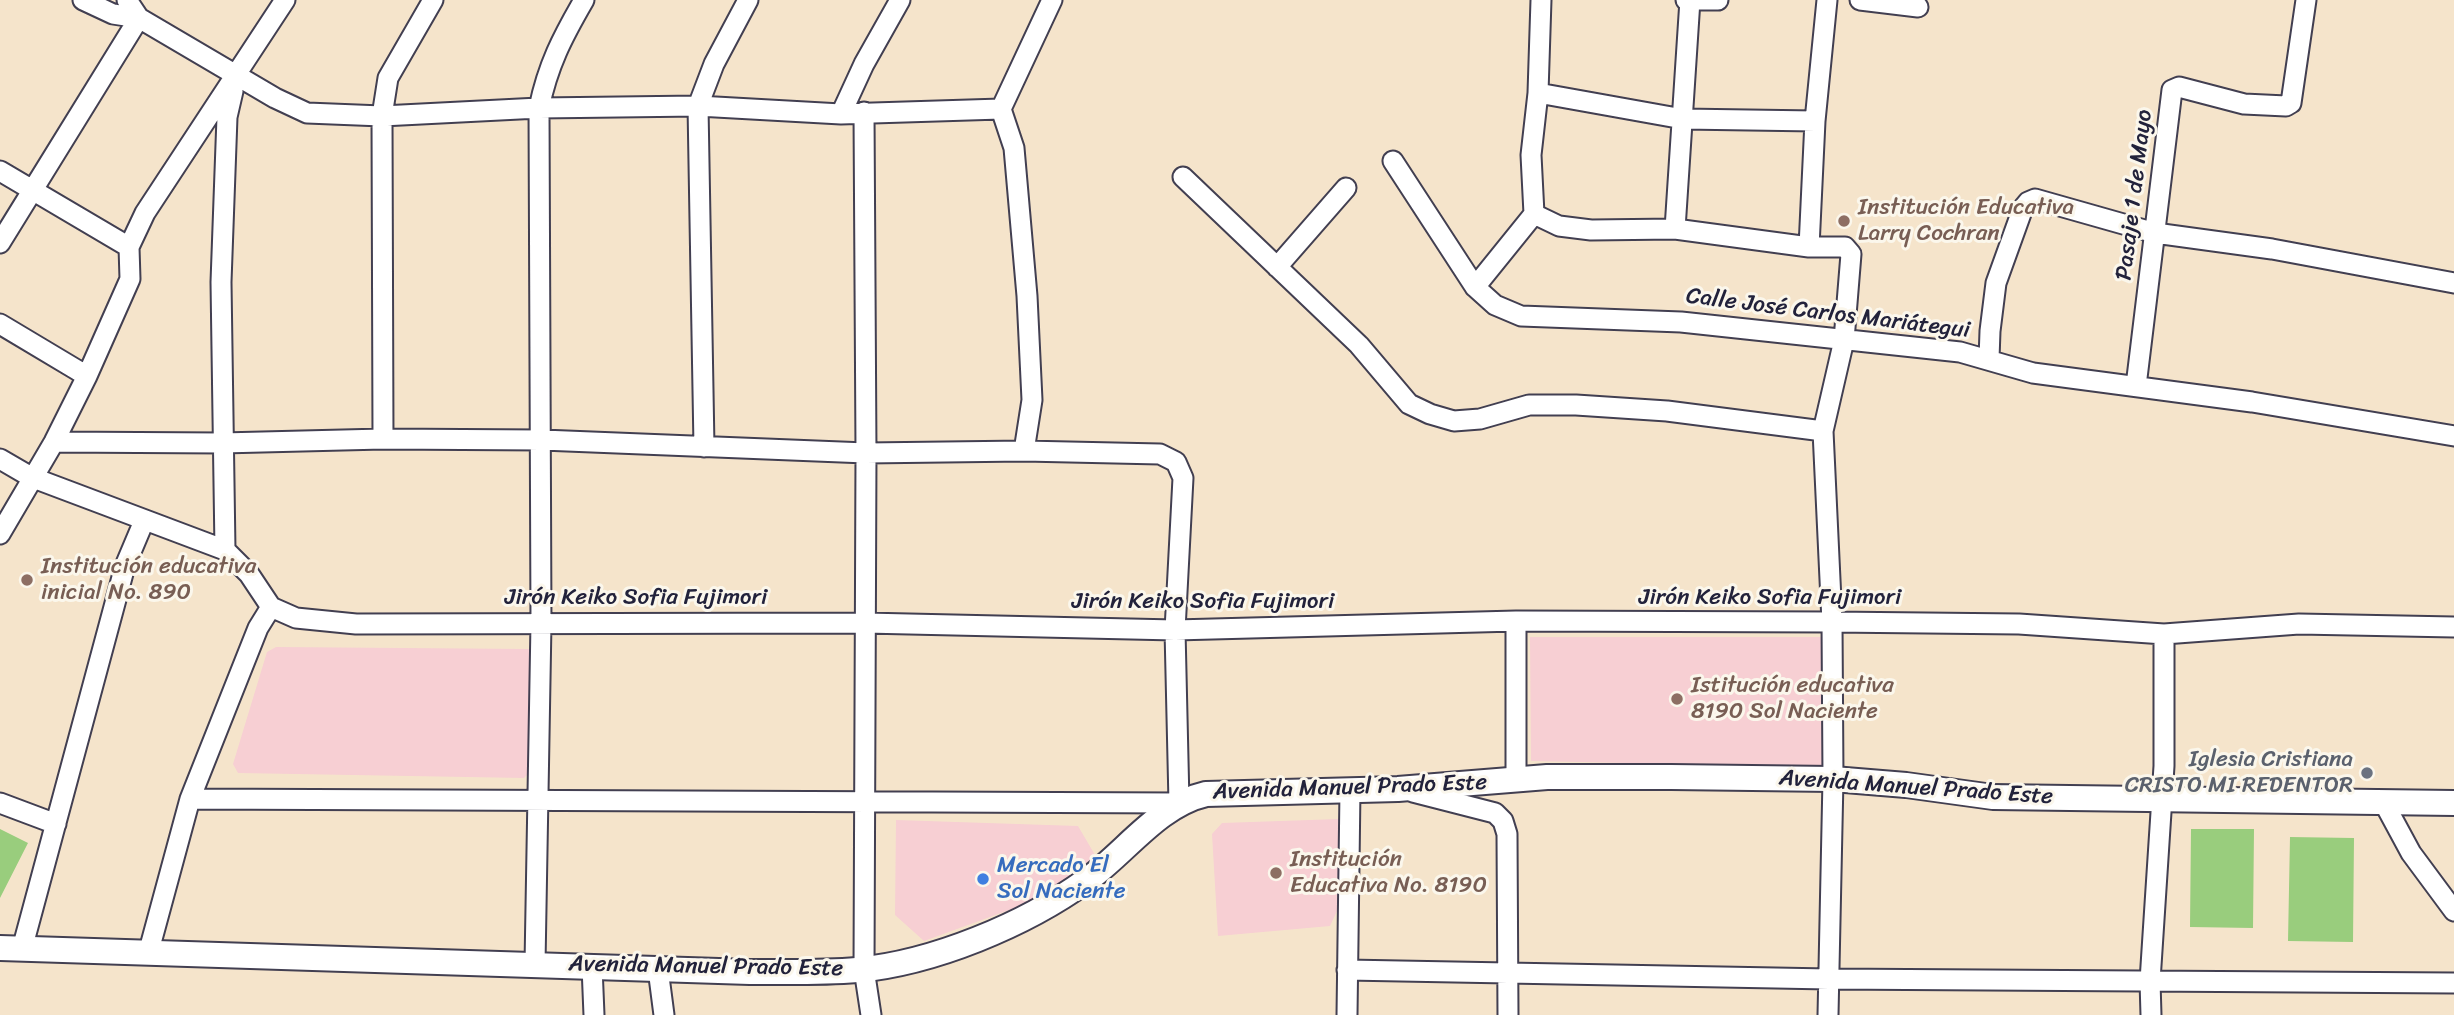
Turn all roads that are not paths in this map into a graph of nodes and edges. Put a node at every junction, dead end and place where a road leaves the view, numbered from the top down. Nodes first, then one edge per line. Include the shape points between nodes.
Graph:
1 (83, 0) edge
2 (127, 0) edge
3 (433, 0) edge
4 (584, 0) edge
5 (748, 0) edge
6 (900, 0) edge
7 (1052, 0) edge
8 (1541, 0) edge
9 (1688, 0) edge
10 (1718, 0) edge
11 (1826, 0) edge
12 (1860, 0) edge
13 (2306, 0) edge
14 (276, 3) edge
15 (1918, 7) dead end
16 (139, 18) junction
17 (237, 76) junction
18 (1538, 93) junction
19 (698, 106) junction
20 (539, 108) junction
21 (1001, 109) junction
22 (864, 112) junction
23 (841, 114) junction
24 (382, 116) junction
25 (1683, 119) junction
26 (1815, 121) junction
27 (1393, 161) dead end
28 (0, 171) edge
29 (1184, 177) dead end
30 (1346, 188) dead end
31 (32, 189) junction
32 (1534, 214) junction
33 (1675, 229) junction
34 (2155, 233) junction
35 (0, 243) edge
36 (129, 247) junction
37 (1809, 247) junction
38 (1277, 267) junction
39 (2454, 283) edge
40 (1475, 287) junction
41 (0, 324) edge
42 (1844, 340) junction
43 (1989, 359) junction
44 (87, 376) junction
45 (2136, 386) junction
46 (1823, 432) junction
47 (2454, 436) edge
48 (383, 439) junction
49 (542, 440) junction
50 (54, 442) junction
51 (222, 443) junction
52 (704, 447) junction
53 (1024, 451) junction
54 (866, 453) junction
55 (0, 459) edge
56 (32, 477) junction
57 (144, 521) junction
58 (0, 534) edge
59 (225, 550) junction
60 (271, 607) junction
61 (1516, 621) junction
62 (865, 622) junction
63 (1832, 622) junction
64 (541, 623) junction
65 (2454, 627) edge
66 (1175, 630) junction
67 (2164, 634) junction
68 (1833, 779) junction
69 (1516, 781) junction
70 (1398, 789) junction
71 (1350, 790) junction
72 (538, 798) junction
73 (190, 799) junction
74 (2163, 800) junction
75 (864, 802) junction
76 (0, 803) edge
77 (1179, 803) junction
78 (2384, 803) junction
79 (2454, 803) edge
80 (56, 824) junction
81 (2454, 911) edge
82 (11, 948) edge
83 (148, 954) junction
84 (535, 964) junction
85 (592, 966) junction
86 (658, 969) junction
87 (864, 969) junction
88 (1347, 970) junction
89 (1508, 973) junction
90 (1829, 979) junction
91 (2150, 981) junction
92 (2454, 983) edge
93 (594, 1015) edge
94 (664, 1015) edge
95 (871, 1015) edge
96 (1347, 1015) edge
97 (1507, 1015) edge
98 (1828, 1015) edge
99 (2151, 1015) edge

1 - 16 street via 113,14
2 - 16 street
3 - 24 street via 388,78
4 - 20 street via 546,75
5 - 19 street
6 - 23 street
7 - 21 street
8 - 18 street
9 - 10 street
9 - 25 street
11 - 26 street
12 - 15 street
13 - 34 street, Pasaje 1 de Mayo via 2291,103 2244,104 2179,87 2172,90
14 - 17 street
16 - 17 street
16 - 31 street
17 - 24 street via 307,113
17 - 36 street via 145,213
17 - 51 street via 227,117
18 - 25 street
18 - 32 street via 1531,155
19 - 20 street
19 - 23 street
19 - 52 street
20 - 24 street
20 - 49 street
21 - 22 street
21 - 53 street via 1014,148 1027,296 1031,400
22 - 23 street
22 - 54 street
24 - 48 street
25 - 26 street
25 - 33 street
26 - 37 street
27 - 40 street, Calle José Carlos Mariátegui
28 - 31 street
29 - 38 street
30 - 38 street
31 - 35 street
31 - 36 street
32 - 33 street via 1559,226 1591,230
32 - 40 street
33 - 37 street
34 - 39 street via 2272,249
34 - 43 street via 2035,200 2028,202 1996,283
34 - 45 street, Pasaje 1 de Mayo
36 - 44 street via 130,279
37 - 42 street via 1850,251
38 - 46 street via 1359,345 1409,404 1430,414 1454,421 1529,405 1576,405 1667,411
40 - 42 street, Calle José Carlos Mariátegui via 1495,305 1521,316 1681,321
41 - 44 street
42 - 43 street, Calle José Carlos Mariátegui
42 - 46 street
43 - 45 street, Calle José Carlos Mariátegui via 2033,373
44 - 50 street
45 - 47 street, Calle José Carlos Mariátegui
46 - 63 street
48 - 49 street
48 - 51 street
49 - 52 street
49 - 64 street
50 - 51 street
50 - 56 street
51 - 59 street
52 - 54 street
53 - 54 street
53 - 66 street via 1160,454 1176,462 1183,478
54 - 62 street
55 - 56 street
56 - 57 street
56 - 58 street
57 - 59 street
57 - 80 street via 125,566
59 - 60 street via 249,574
60 - 64 street, Jirón Keiko Sofia Fujimori via 296,618 356,624
60 - 73 street via 258,628
61 - 63 street, Jirón Keiko Sofia Fujimori
61 - 66 street, Jirón Keiko Sofia Fujimori
61 - 69 street
62 - 64 street, Jirón Keiko Sofia Fujimori
62 - 66 street, Jirón Keiko Sofia Fujimori
62 - 75 street
63 - 67 street, Jirón Keiko Sofia Fujimori via 2019,624
63 - 68 street
64 - 72 street
65 - 67 street, Jirón Keiko Sofia Fujimori via 2299,624
66 - 77 street
67 - 74 street
68 - 69 street, Avenida Manuel Prado Este via 1560,777
68 - 74 street, Avenida Manuel Prado Este via 1993,797
68 - 90 street
69 - 70 street, Avenida Manuel Prado Este
70 - 71 street, Avenida Manuel Prado Este
70 - 89 street via 1495,813 1503,821 1507,834
71 - 77 street, Avenida Manuel Prado Este via 1206,794
71 - 88 street
72 - 73 street
72 - 75 street
72 - 84 street
73 - 83 street
74 - 78 street, Avenida Manuel Prado Este
74 - 91 street
75 - 77 street
75 - 87 street
76 - 80 street
77 - 87 street, Avenida Manuel Prado Este via 1087,880 1023,920 940,951
78 - 79 street, Avenida Manuel Prado Este
78 - 81 street via 2411,853
80 - 82 street
82 - 83 street, Avenida Manuel Prado Este
83 - 84 street, Avenida Manuel Prado Este
84 - 85 street, Avenida Manuel Prado Este
85 - 86 street, Avenida Manuel Prado Este
85 - 93 street
86 - 87 street, Avenida Manuel Prado Este
86 - 94 street
87 - 95 street
88 - 89 street
88 - 96 street
89 - 90 street
89 - 97 street
90 - 91 street
90 - 98 street
91 - 92 street
91 - 99 street

